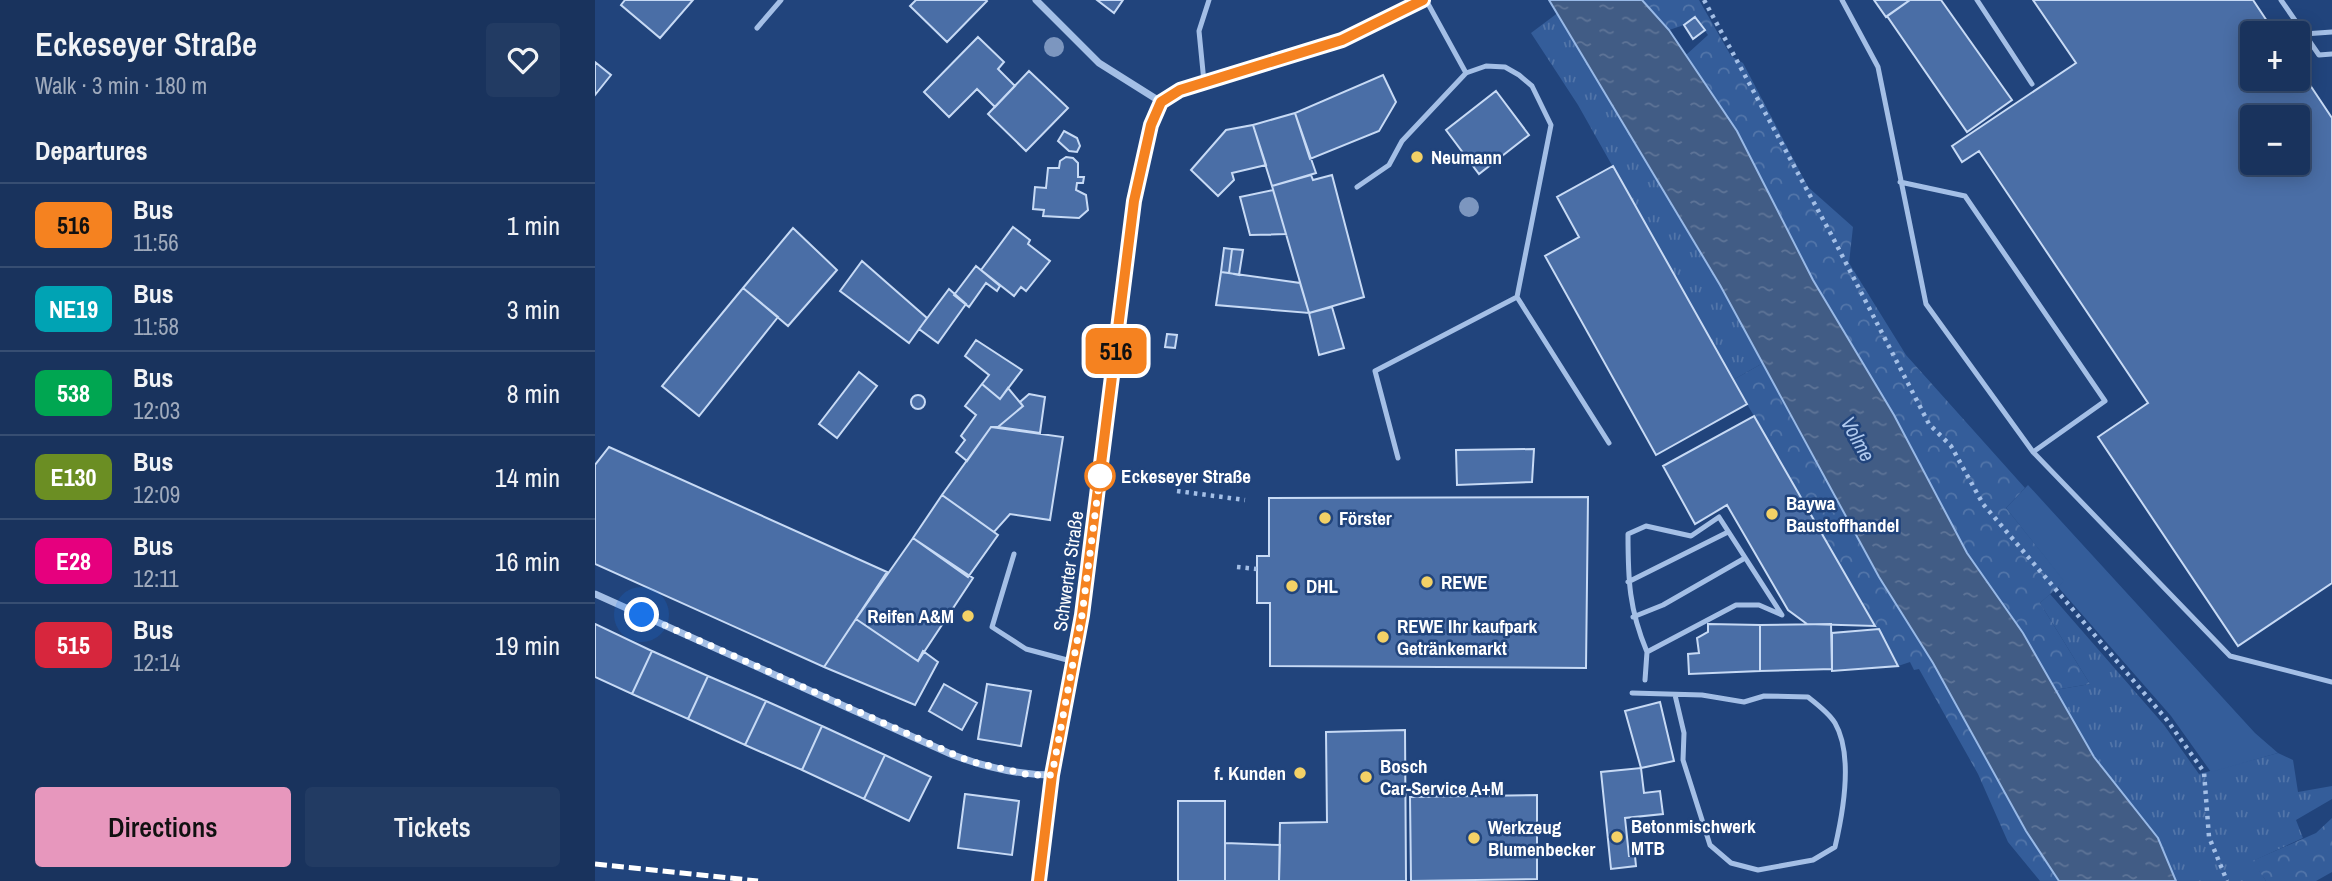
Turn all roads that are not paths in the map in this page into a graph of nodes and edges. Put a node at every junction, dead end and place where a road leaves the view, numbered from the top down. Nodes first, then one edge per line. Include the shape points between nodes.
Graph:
1 (781, 0) edge
2 (1036, 0) edge
3 (1209, 0) edge
4 (1424, 0) edge
5 (1842, 0) edge
6 (1977, 0) edge
7 (2281, 0) edge
8 (2295, 21) edge
9 (757, 28) dead end
10 (2332, 32) edge
11 (2310, 34) edge
12 (2310, 42) edge
13 (2332, 54) edge
14 (1466, 73) junction
15 (1204, 82) junction
16 (2032, 84) dead end
17 (1161, 102) junction
18 (1900, 182) junction
19 (1357, 187) dead end
20 (1517, 297) junction
21 (1609, 443) dead end
22 (2033, 452) junction
23 (1398, 458) dead end
24 (1728, 532) junction
25 (1014, 554) dead end
26 (1745, 558) junction
27 (1628, 582) junction
28 (595, 594) edge
29 (1633, 617) junction
30 (1647, 652) junction
31 (1074, 662) junction
32 (1646, 680) dead end
33 (2332, 682) edge
34 (1632, 693) dead end
35 (1675, 695) junction
36 (1052, 775) junction
37 (1039, 881) edge

1 - 9 lane
2 - 17 street via 1099,63
3 - 15 lane via 1199,31
4 - 14 lane
4 - 15 main road via 1342,40
5 - 18 lane via 1878,67
6 - 16 lane
7 - 8 lane
10 - 11 lane
12 - 13 lane via 2319,55
14 - 19 lane via 1402,141 1389,164
14 - 20 lane via 1486,66 1505,67 1519,75 1532,86 1551,125
15 - 17 main road
17 - 31 main road, Schwerter Straße via 1151,125 1134,201
18 - 22 lane via 1926,304
18 - 22 lane via 1965,196 2105,401
20 - 21 lane
20 - 23 lane via 1374,371
22 - 33 lane via 2230,656
24 - 26 lane
24 - 27 lane
24 - 27 lane via 1719,517 1691,536 1646,526 1628,534
25 - 31 lane via 992,627 1026,649
26 - 29 lane
26 - 30 lane via 1782,614 1759,605 1736,604
27 - 29 lane
28 - 36 street via 961,758 1030,775
29 - 30 lane
30 - 32 lane
31 - 36 main road, Schwerter Straße
34 - 35 lane
35 - 35 lane via 1684,733 1683,760 1710,845 1731,863 1758,870 1813,860 1835,846 1844,809 1842,748 1835,724 1822,709 1808,697 1764,696 1744,702
36 - 37 main road, Schwerter Straße

